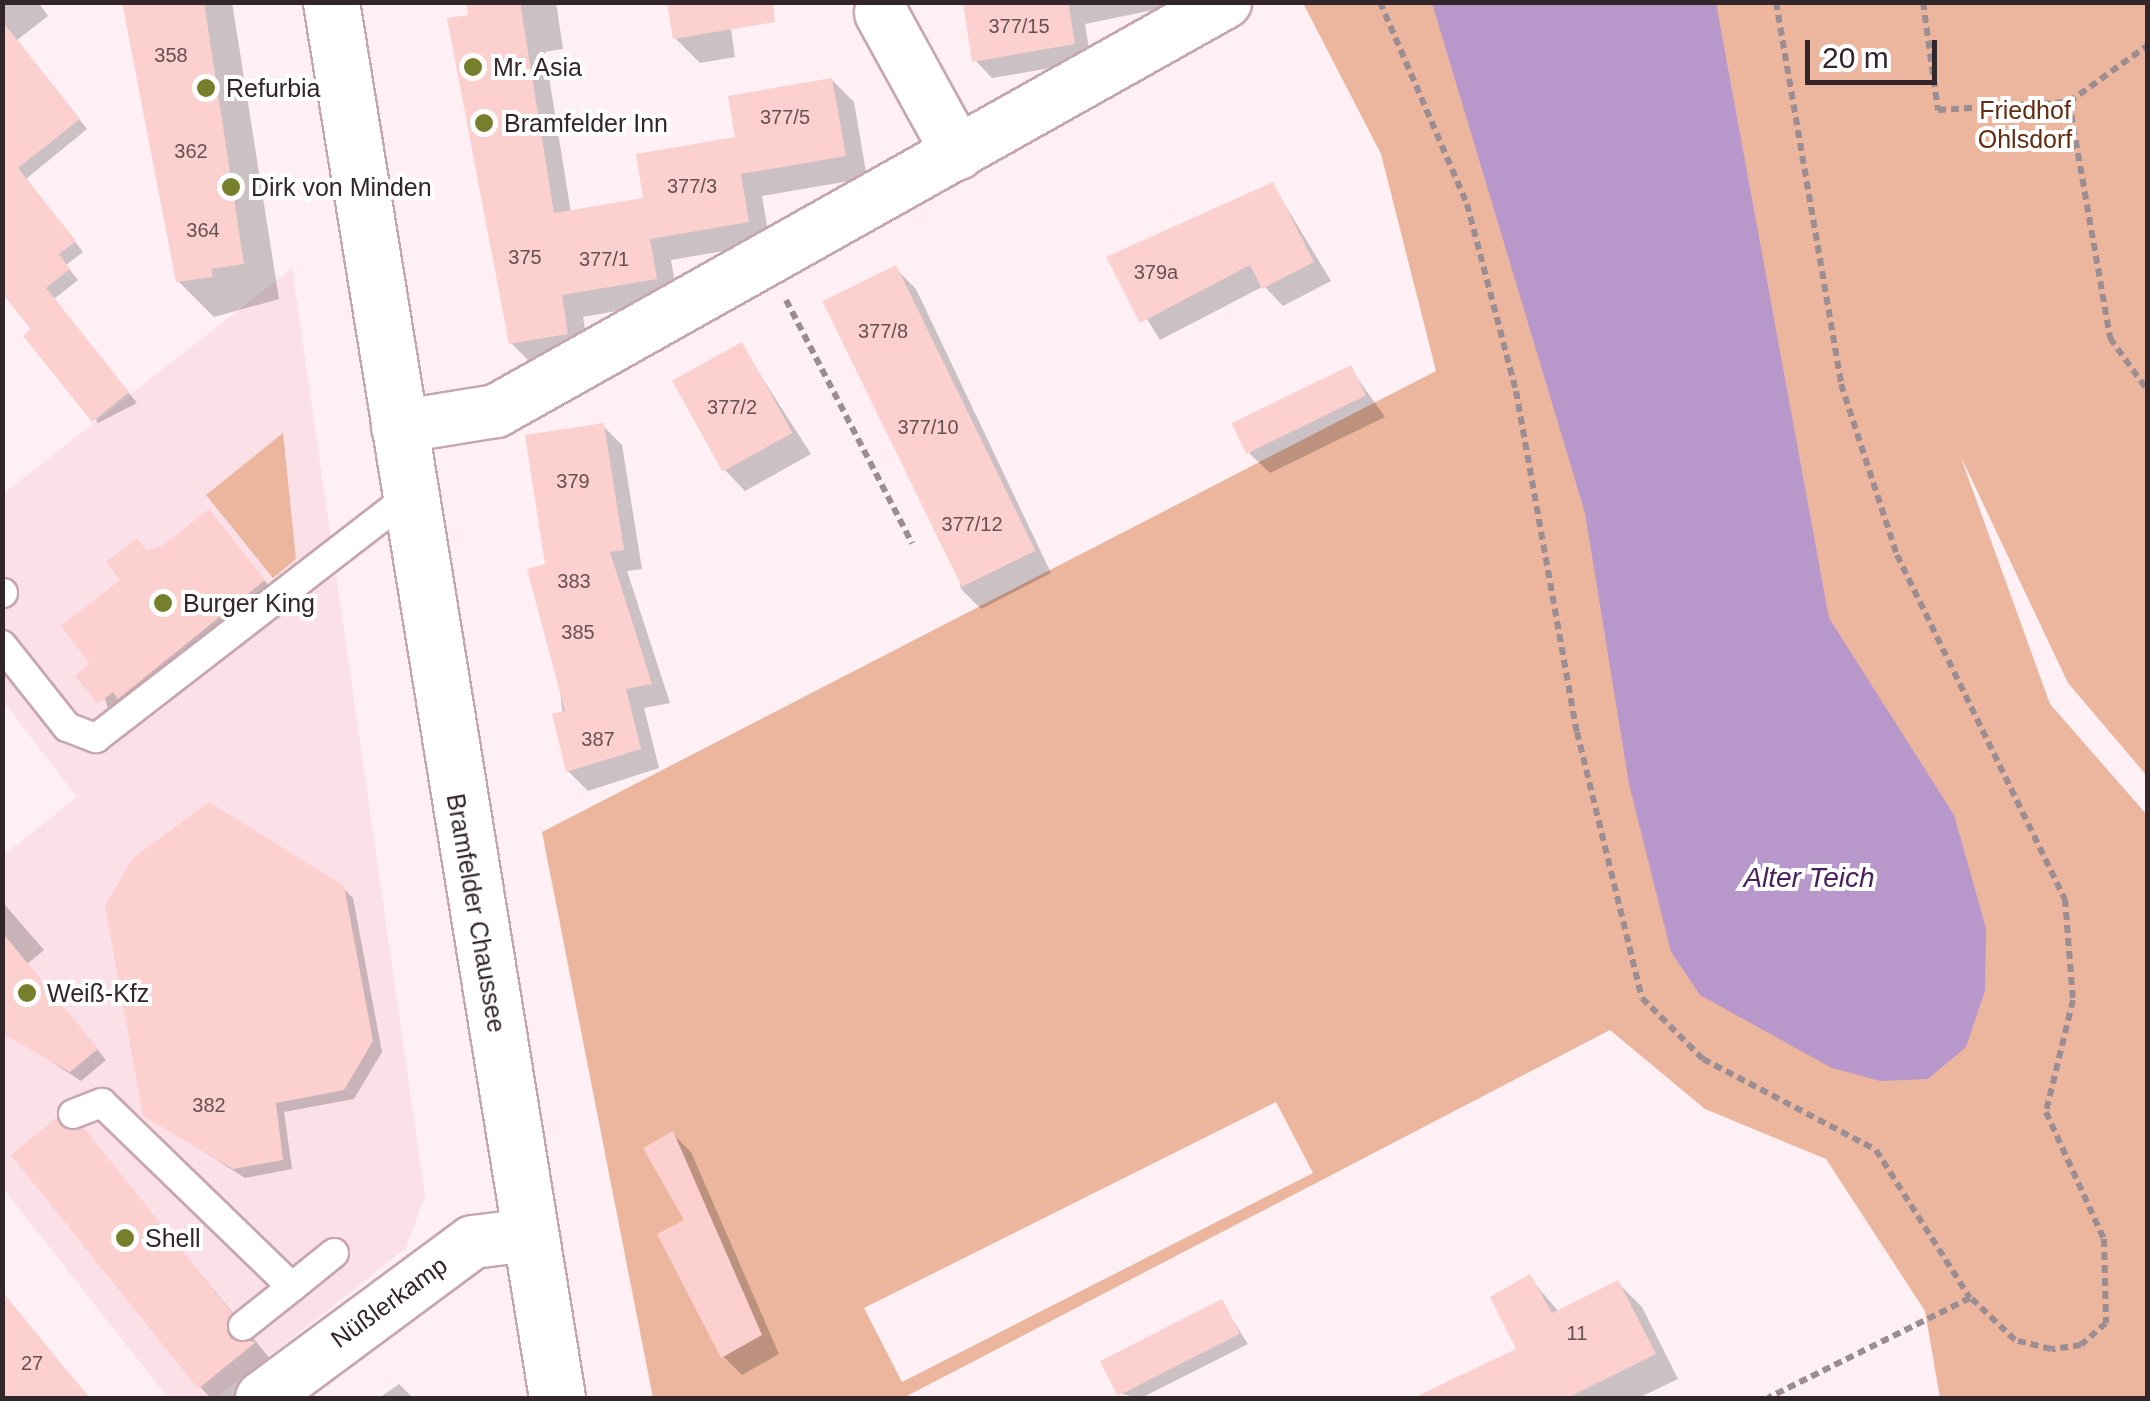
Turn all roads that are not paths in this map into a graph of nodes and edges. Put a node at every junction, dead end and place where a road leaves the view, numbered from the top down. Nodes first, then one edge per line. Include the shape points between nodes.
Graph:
1 (331, 2) edge
2 (1225, 2) edge
3 (882, 14) dead end
4 (958, 153) junction
5 (398, 427) junction
6 (410, 495) junction
7 (2, 645) edge
8 (73, 1114) dead end
9 (530, 1236) junction
10 (334, 1252) dead end
11 (292, 1287) junction
12 (243, 1326) dead end
13 (262, 1398) edge
14 (557, 1398) edge

1 - 5 main road, Bramfelder Chaussee
2 - 4 street
3 - 4 street
4 - 5 street via 496,411
5 - 6 main road, Bramfelder Chaussee
6 - 7 lane via 96,738 67,728
6 - 9 main road, Bramfelder Chaussee
8 - 11 lane via 102,1103
9 - 13 street, Nüßlerkamp via 473,1242
9 - 14 main road, Bramfelder Chaussee
10 - 11 lane
11 - 12 lane

